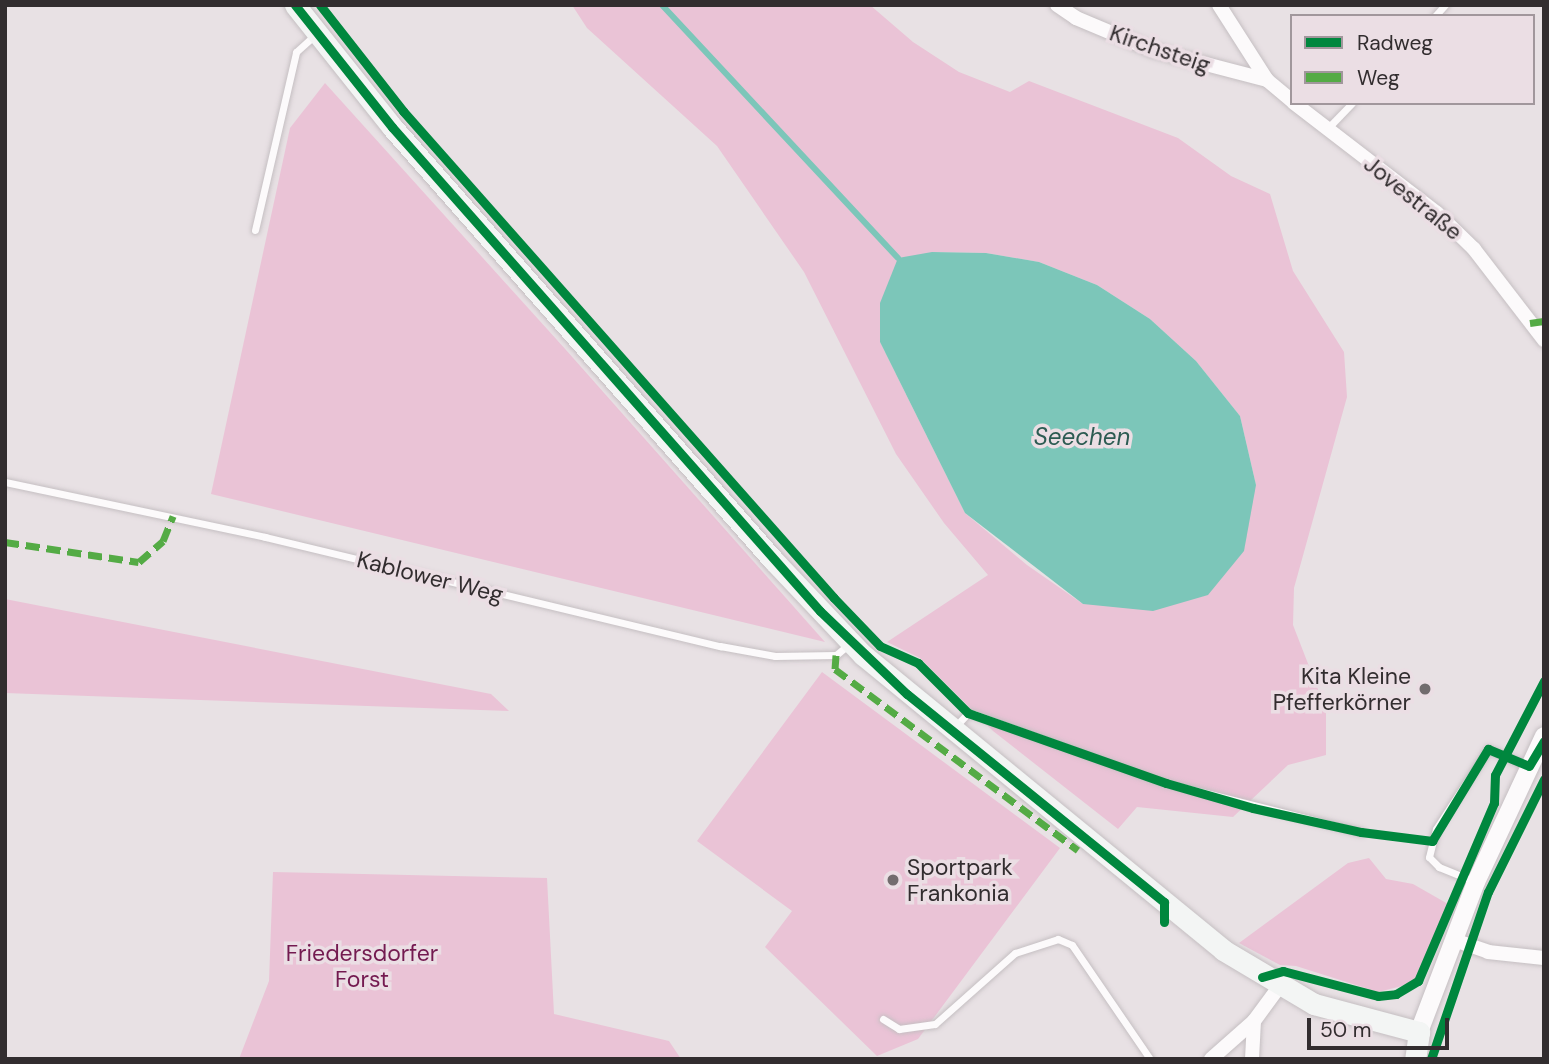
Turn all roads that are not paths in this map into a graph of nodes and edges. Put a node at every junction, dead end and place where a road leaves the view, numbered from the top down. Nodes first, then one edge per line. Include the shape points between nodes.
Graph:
1 (295, 5) edge
2 (1057, 5) edge
3 (1219, 5) edge
4 (316, 34) junction
5 (1267, 80) junction
6 (1290, 99) edge
7 (1297, 105) edge
8 (1350, 105) edge
9 (1326, 130) junction
10 (255, 230) dead end
11 (1544, 340) edge
12 (5, 482) edge
13 (851, 642) junction
14 (951, 731) junction
15 (1543, 739) edge
16 (1529, 766) junction
17 (1361, 832) dead end
18 (1469, 879) junction
19 (1454, 940) junction
20 (1544, 958) edge
21 (1279, 987) junction
22 (883, 1019) dead end
23 (1254, 1021) junction
24 (1419, 1032) junction
25 (1150, 1059) edge
26 (1211, 1059) edge
27 (1252, 1059) edge
28 (1415, 1059) edge

1 - 4 main road
2 - 5 street, Kirchsteig via 1076,18 1152,50
3 - 5 street, Jovestraße
4 - 10 lane via 296,52
4 - 13 main road via 699,476
5 - 6 street, Jovestraße
7 - 9 street, Jovestraße
8 - 9 lane
9 - 11 street, Jovestraße via 1447,222 1474,249
12 - 13 lane, Kablower Weg via 265,537 720,646 775,656 836,655
13 - 14 main road
14 - 17 lane via 968,713 974,714 1166,783
14 - 21 main road via 1223,950
15 - 16 street
16 - 18 street
16 - 18 lane via 1488,749 1432,841 1429,857
18 - 19 street
19 - 20 street via 1488,952
19 - 24 street
21 - 23 street
21 - 24 main road via 1331,1010
22 - 25 lane via 899,1029 935,1024 1015,953 1058,939 1072,945
23 - 26 street
23 - 27 street
24 - 28 main road

